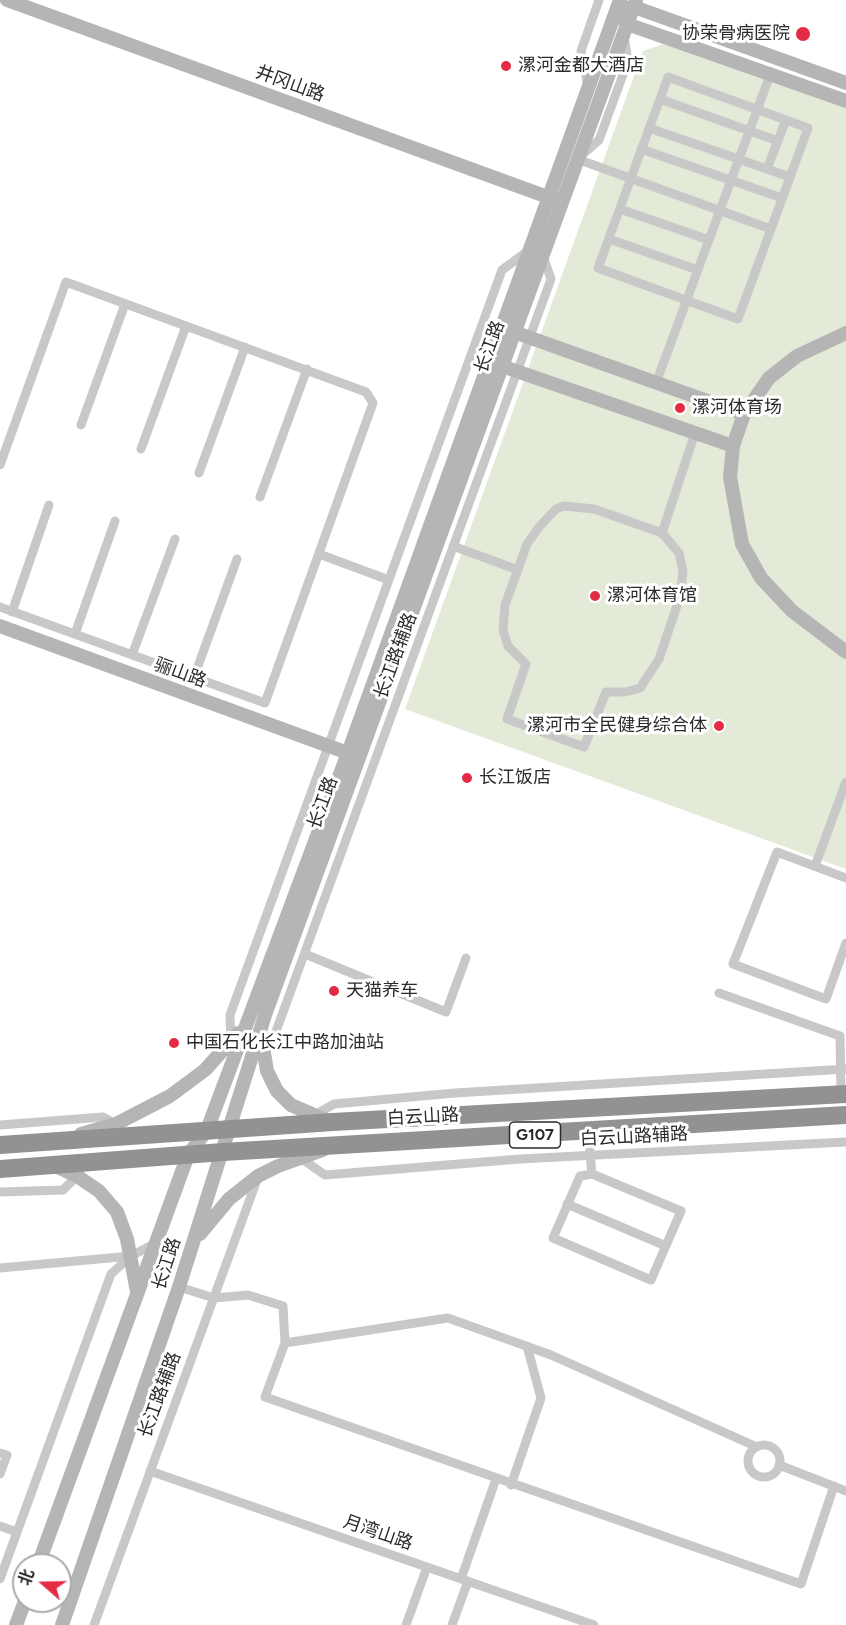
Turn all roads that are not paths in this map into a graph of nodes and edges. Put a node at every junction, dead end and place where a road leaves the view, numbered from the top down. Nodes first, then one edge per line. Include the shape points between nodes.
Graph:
1 (7, 0) edge
2 (599, 0) edge
3 (635, 3) edge
4 (619, 5) edge
5 (625, 29) junction
6 (770, 75) junction
7 (846, 83) edge
8 (589, 88) junction
9 (660, 99) junction
10 (846, 101) edge
11 (757, 109) junction
12 (786, 120) junction
13 (649, 128) junction
14 (749, 131) junction
15 (778, 141) junction
16 (641, 149) junction
17 (577, 159) junction
18 (739, 159) junction
19 (767, 170) junction
20 (790, 177) junction
21 (631, 178) junction
22 (731, 180) junction
23 (782, 198) junction
24 (555, 200) junction
25 (620, 209) junction
26 (720, 210) junction
27 (771, 229) junction
28 (609, 239) junction
29 (709, 240) junction
30 (528, 251) junction
31 (542, 254) junction
32 (698, 270) junction
33 (687, 301) junction
34 (125, 304) junction
35 (186, 326) junction
36 (514, 332) junction
37 (846, 333) edge
38 (530, 338) junction
39 (245, 347) junction
40 (495, 364) junction
41 (307, 369) junction
42 (517, 372) junction
43 (656, 383) junction
44 (744, 414) junction
45 (81, 425) dead end
46 (695, 433) junction
47 (733, 446) junction
48 (141, 449) dead end
49 (0, 465) edge
50 (198, 473) dead end
51 (260, 498) dead end
52 (49, 505) dead end
53 (114, 521) dead end
54 (662, 533) junction
55 (175, 539) dead end
56 (453, 546) junction
57 (319, 554) junction
58 (237, 559) dead end
59 (518, 570) junction
60 (389, 580) junction
61 (0, 607) edge
62 (12, 612) junction
63 (0, 626) edge
64 (75, 634) junction
65 (846, 652) edge
66 (132, 655) junction
67 (194, 677) junction
68 (328, 747) junction
69 (348, 753) junction
70 (846, 782) edge
71 (815, 866) junction
72 (846, 878) edge
73 (846, 943) edge
74 (304, 954) junction
75 (466, 958) dead end
76 (719, 993) dead end
77 (246, 1025) junction
78 (261, 1031) junction
79 (231, 1040) junction
80 (263, 1050) junction
81 (233, 1055) junction
82 (251, 1061) junction
83 (843, 1069) edge
84 (844, 1094) edge
85 (846, 1115) edge
86 (313, 1116) junction
87 (333, 1122) junction
88 (116, 1124) junction
89 (0, 1125) edge
90 (293, 1127) junction
91 (207, 1130) junction
92 (230, 1131) junction
93 (588, 1132) junction
94 (134, 1137) junction
95 (53, 1141) junction
96 (846, 1142) edge
97 (0, 1145) edge
98 (224, 1152) junction
99 (294, 1154) junction
100 (188, 1155) junction
101 (591, 1155) junction
102 (92, 1163) junction
103 (53, 1166) junction
104 (0, 1169) edge
105 (592, 1174) junction
106 (77, 1176) junction
107 (258, 1176) junction
108 (0, 1192) edge
109 (567, 1204) junction
110 (194, 1240) junction
111 (154, 1244) junction
112 (666, 1246) junction
113 (131, 1256) junction
114 (0, 1268) edge
115 (179, 1287) junction
116 (137, 1294) junction
117 (214, 1298) junction
118 (285, 1342) junction
119 (527, 1346) junction
120 (757, 1447) junction
121 (0, 1453) edge
122 (779, 1465) junction
123 (150, 1471) junction
124 (0, 1474) edge
125 (496, 1479) junction
126 (511, 1485) junction
127 (834, 1486) junction
128 (846, 1491) edge
129 (0, 1526) edge
130 (17, 1532) junction
131 (42, 1553) edge
132 (427, 1568) junction
133 (0, 1579) edge
134 (464, 1580) junction
135 (62, 1625) edge
136 (94, 1625) edge
137 (406, 1625) edge
138 (452, 1625) edge
139 (594, 1625) edge

1 - 24 main road, 井冈山路
2 - 8 street via 581,51
3 - 4 main road
3 - 5 main road, 长江路
3 - 7 main road
4 - 5 main road
4 - 8 main road, 长江路
5 - 6 main road
5 - 17 main road, 长江路
6 - 10 main road
6 - 11 street
8 - 24 main road, 长江路
9 - 11 street via 668,77
9 - 13 street
9 - 14 street
11 - 12 street
11 - 14 street
12 - 15 street
12 - 20 street via 808,128
13 - 16 street
13 - 18 street
14 - 15 street
14 - 18 street
15 - 19 street
16 - 21 street
16 - 22 street
17 - 21 street
17 - 24 main road, 长江路
18 - 19 street
18 - 22 street
19 - 20 street
20 - 23 street
21 - 25 street
21 - 26 street
22 - 23 street
22 - 26 street
23 - 27 street
24 - 30 main road, 长江路
24 - 31 main road, 长江路
25 - 28 street
25 - 29 street
26 - 27 street
26 - 29 street
27 - 33 street via 738,319
28 - 32 street
28 - 33 street via 598,268
29 - 32 street
30 - 40 main road, 长江路
30 - 60 street, 长江路辅路 via 502,270
31 - 36 main road, 长江路
31 - 38 street, 长江路辅路 via 551,279
32 - 33 street
33 - 43 street
34 - 35 street
34 - 45 street
34 - 49 street via 66,282
35 - 39 street
35 - 48 street
36 - 38 main road
36 - 40 main road, 长江路
37 - 44 main road via 797,357 769,378
38 - 42 street, 长江路辅路
38 - 43 main road
39 - 41 street
39 - 50 street
40 - 42 main road
40 - 69 main road, 长江路
40 - 78 main road, 长江路
41 - 51 street
41 - 57 street via 366,392 373,403
42 - 46 main road
42 - 56 street, 长江路辅路
43 - 44 main road
44 - 47 main road
46 - 47 main road
46 - 54 street
47 - 65 main road via 730,477 742,544 761,578 792,611
52 - 62 street
53 - 64 street
54 - 59 street via 594,509 564,506 539,527
54 - 59 street via 679,553 683,571 680,597 659,659 640,688 606,692 584,747 507,719 526,664 508,646 503,630 505,605
55 - 66 street
56 - 59 street
56 - 74 street, 长江路辅路
57 - 60 street
57 - 67 street via 265,703
58 - 67 street
60 - 68 street, 长江路辅路
61 - 62 street
62 - 64 street
63 - 68 main road, 骊山路
64 - 66 street
66 - 67 street
68 - 69 main road, 骊山路
68 - 79 street, 长江路辅路 via 231,1015
69 - 77 main road, 长江路
70 - 71 street
71 - 72 street
71 - 73 street via 777,852 733,963 826,999
74 - 75 street via 446,1012
74 - 80 street, 长江路辅路 via 276,1034
76 - 83 street via 840,1036
77 - 79 main road
77 - 81 main road, 长江路
78 - 80 main road
78 - 82 main road, 长江路
79 - 81 street, 长江路辅路
79 - 88 main road via 196,1077 170,1096
80 - 82 street, 长江路辅路
80 - 86 main road via 267,1071 277,1091 291,1105
81 - 91 main road, 长江路
82 - 92 main road, 长江路
83 - 84 street
83 - 86 street via 411,1097 334,1104
84 - 87 highway, 白云山路 / G107
85 - 93 highway, 白云山路 / G107
86 - 87 main road
86 - 90 street
87 - 90 highway, 白云山路 / G107
88 - 89 street via 103,1118
88 - 94 street
88 - 95 main road
90 - 92 highway, 白云山路 / G107
91 - 92 highway, 白云山路 / G107
91 - 94 highway, 白云山路 / G107
91 - 98 main road
91 - 100 main road, 长江路
92 - 98 main road, 长江路
93 - 99 highway, 白云山路 / G107 via 327,1148
93 - 101 street
94 - 95 highway, 白云山路 / G107
95 - 97 highway, 白云山路 / G107
96 - 101 street, 白云山路辅路
98 - 99 highway, 白云山路 / G107
98 - 100 highway, 白云山路 / G107
98 - 110 main road, 长江路
99 - 101 street, 白云山路辅路 via 325,1175
99 - 107 main road
100 - 102 highway, 白云山路 / G107
100 - 111 main road, 长江路
101 - 105 street
102 - 103 highway, 白云山路 / G107
102 - 106 street
103 - 104 highway, 白云山路 / G107
103 - 106 main road
105 - 109 street via 580,1176
105 - 112 street via 681,1211
106 - 108 street via 63,1190
106 - 113 main road via 99,1191 117,1212
107 - 110 main road via 229,1199
107 - 117 street, 长江路辅路
109 - 112 street
109 - 112 street via 553,1238 651,1280
110 - 115 main road, 长江路
111 - 113 street
111 - 116 main road, 长江路
113 - 114 street
113 - 116 main road
113 - 130 street via 111,1274
115 - 117 street
115 - 135 main road, 长江路
116 - 131 main road, 长江路
117 - 118 street via 248,1296 283,1306
117 - 123 street, 长江路辅路
118 - 119 street via 448,1318
118 - 125 street via 265,1397
119 - 120 street
119 - 126 street via 542,1398
120 - 122 street via 767,1445 776,1450
120 - 122 street via 748,1459 754,1473 769,1476
121 - 124 street via 7,1455
122 - 127 street
123 - 132 street, 月湾山路
123 - 136 street, 长江路辅路
125 - 126 street
125 - 134 street
126 - 127 street via 801,1584
127 - 128 street
129 - 130 street
130 - 133 street
132 - 134 street, 月湾山路
132 - 137 street
134 - 138 street
134 - 139 street, 月湾山路

